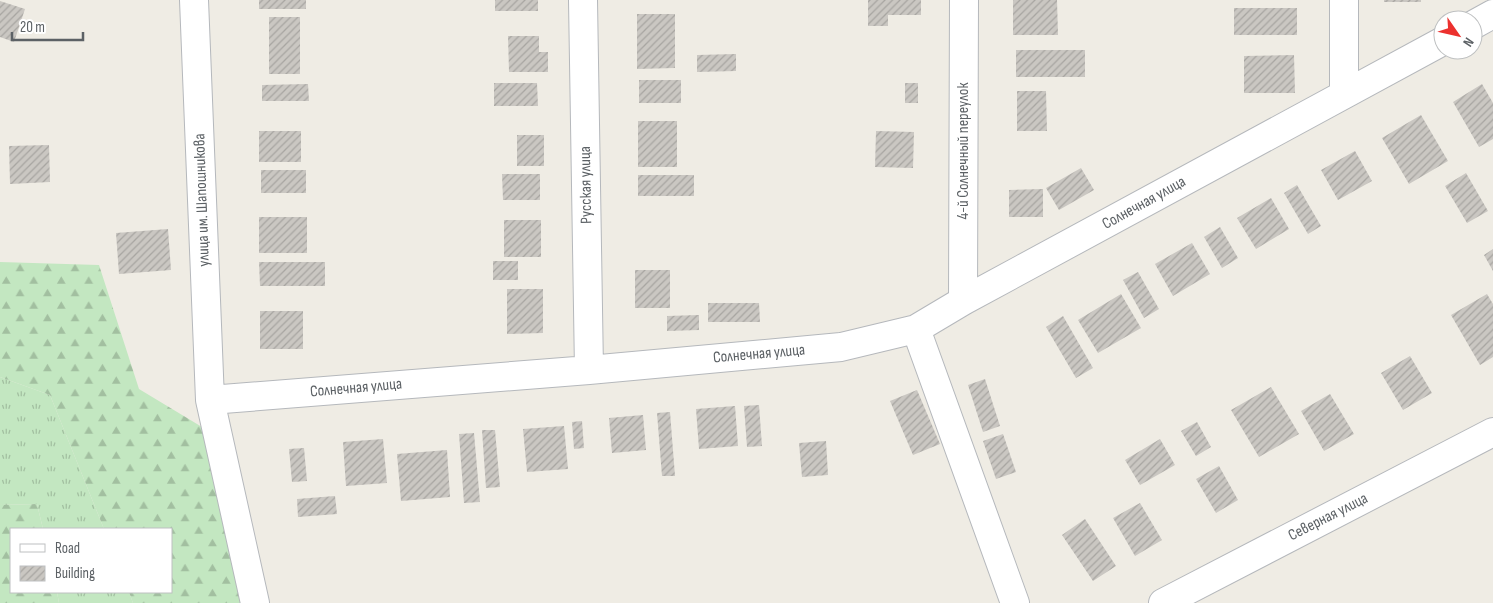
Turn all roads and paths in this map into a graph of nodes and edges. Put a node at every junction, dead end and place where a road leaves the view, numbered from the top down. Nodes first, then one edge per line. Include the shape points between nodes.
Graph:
1 (194, 0) edge
2 (583, 0) edge
3 (964, 0) edge
4 (1344, 0) edge
5 (1433, 46) edge
6 (1344, 94) junction
7 (963, 301) junction
8 (916, 329) junction
9 (589, 370) junction
10 (210, 400) junction
11 (1493, 432) edge
12 (255, 603) edge
13 (1015, 603) edge
14 (1163, 603) edge

1 - 10 street, улица им. Шапошникова
2 - 9 street, Русская улица
3 - 7 street, 4-й Солнечный переулок
4 - 6 street
5 - 6 street, Солнечная улица
6 - 7 street, Солнечная улица
7 - 8 street, Солнечная улица
8 - 9 street, Солнечная улица via 841,347
8 - 13 street
9 - 10 street, Солнечная улица
10 - 12 street
11 - 14 street, Северная улица

